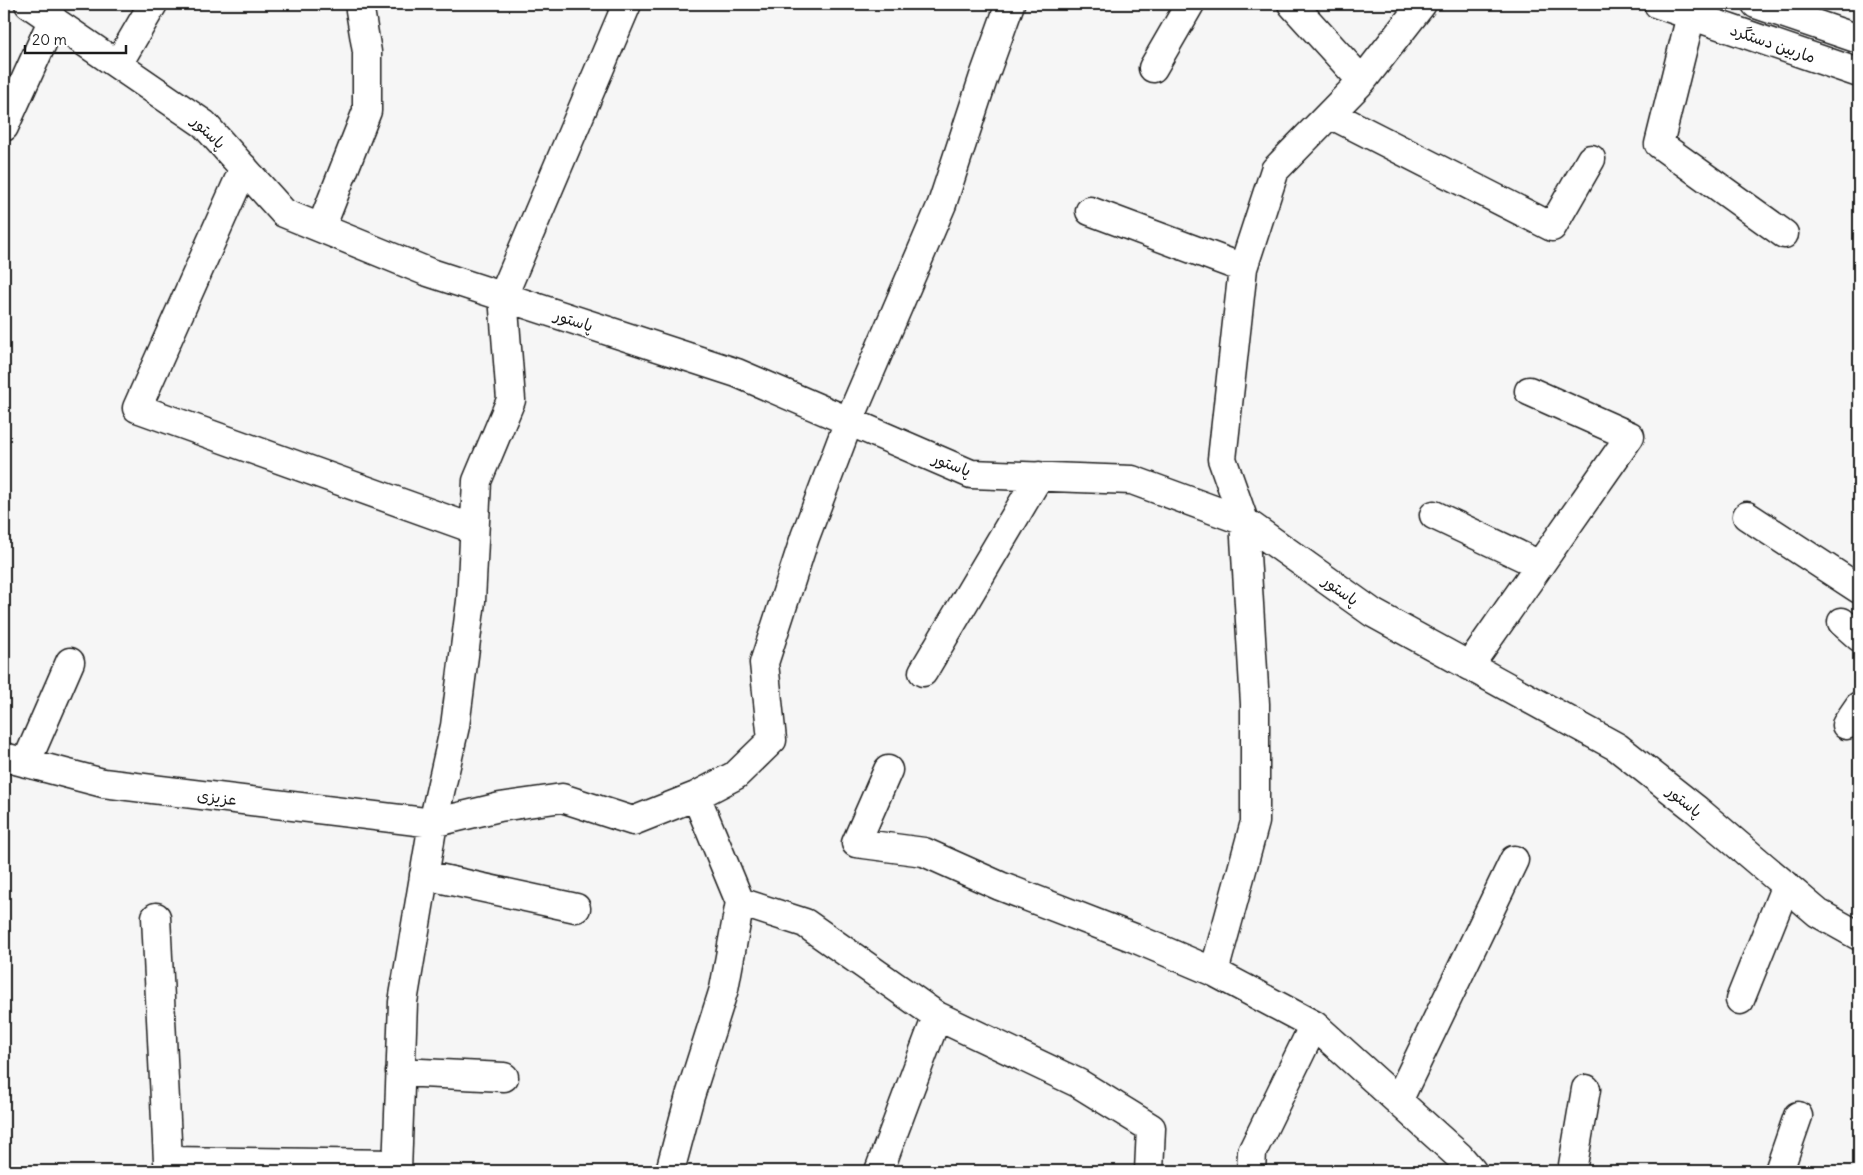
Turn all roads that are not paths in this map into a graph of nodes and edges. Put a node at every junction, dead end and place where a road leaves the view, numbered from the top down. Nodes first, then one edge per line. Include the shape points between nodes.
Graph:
1 (29, 4) edge
2 (153, 4) edge
3 (359, 4) edge
4 (627, 4) edge
5 (1010, 4) edge
6 (1190, 4) edge
7 (1292, 4) edge
8 (1422, 4) edge
9 (1658, 4) edge
10 (1756, 4) edge
11 (1691, 15) junction
12 (53, 19) junction
13 (1859, 39) edge
14 (118, 64) junction
15 (1153, 68) dead end
16 (1859, 73) edge
17 (1362, 81) junction
18 (1330, 114) junction
19 (4, 127) edge
20 (1591, 159) dead end
21 (244, 168) junction
22 (1090, 211) dead end
23 (321, 228) junction
24 (1784, 234) dead end
25 (1243, 268) junction
26 (503, 296) junction
27 (1529, 391) dead end
28 (849, 421) junction
29 (1039, 476) junction
30 (1434, 515) dead end
31 (1747, 516) dead end
32 (1244, 521) junction
33 (474, 530) junction
34 (1540, 565) junction
35 (1859, 588) edge
36 (70, 662) dead end
37 (1469, 666) junction
38 (924, 672) dead end
39 (15, 760) edge
40 (888, 770) dead end
41 (696, 796) junction
42 (432, 823) junction
43 (1514, 860) dead end
44 (424, 875) junction
45 (1786, 885) junction
46 (740, 902) junction
47 (576, 908) dead end
48 (156, 918) dead end
49 (1859, 936) edge
50 (1214, 972) junction
51 (1740, 1000) dead end
52 (937, 1016) junction
53 (1314, 1025) junction
54 (400, 1072) junction
55 (504, 1077) dead end
56 (1586, 1089) dead end
57 (1398, 1102) junction
58 (1798, 1116) dead end
59 (397, 1168) edge
60 (670, 1171) edge
61 (879, 1171) edge
62 (1149, 1171) edge
63 (1251, 1171) edge
64 (1472, 1171) edge
65 (1572, 1171) edge
66 (1779, 1171) edge

1 - 12 street, پاستور
2 - 14 street
3 - 23 street via 367,52 367,111
4 - 26 street
5 - 28 street via 942,204
6 - 15 street
7 - 17 street
8 - 17 street
9 - 11 street, ماربین دستگرد
10 - 13 street, ماربین دستگرد
11 - 16 street, ماربین دستگرد
11 - 24 street via 1659,144
12 - 14 street, پاستور
12 - 19 street
14 - 21 street, پاستور via 204,124
17 - 18 street
18 - 20 street via 1552,226
18 - 25 street via 1275,170
21 - 23 street, پاستور via 284,213
21 - 33 street via 137,408
22 - 25 street
23 - 26 street, پاستور via 428,272
25 - 32 street via 1222,459
26 - 28 street, پاستور via 737,372
26 - 33 street via 511,400 477,481
27 - 34 street via 1630,436
28 - 29 street, پاستور via 971,474
28 - 41 street via 805,537 764,663 772,740 736,775
29 - 32 street, پاستور via 1132,480
29 - 38 street
30 - 34 street
31 - 35 street
32 - 37 street, پاستور via 1373,613
32 - 50 street via 1255,704 1254,822
33 - 42 street via 471,600 455,726
34 - 37 street
36 - 39 street
37 - 45 street, پاستور via 1617,747
39 - 42 street, عزیزی via 103,783
40 - 50 street via 856,843 924,852
41 - 42 street via 633,821 562,798 500,807
41 - 46 street
42 - 44 street
43 - 57 street
44 - 47 street
44 - 54 street via 403,1002
45 - 49 street, پاستور via 1818,913
45 - 51 street
46 - 52 street via 805,923
46 - 60 street via 724,989
48 - 59 street via 168,1161
50 - 53 street
52 - 61 street
52 - 62 street via 1078,1083 1151,1128
53 - 57 street
53 - 63 street via 1252,1152
54 - 55 street
54 - 59 street
56 - 65 street
57 - 64 street
58 - 66 street

